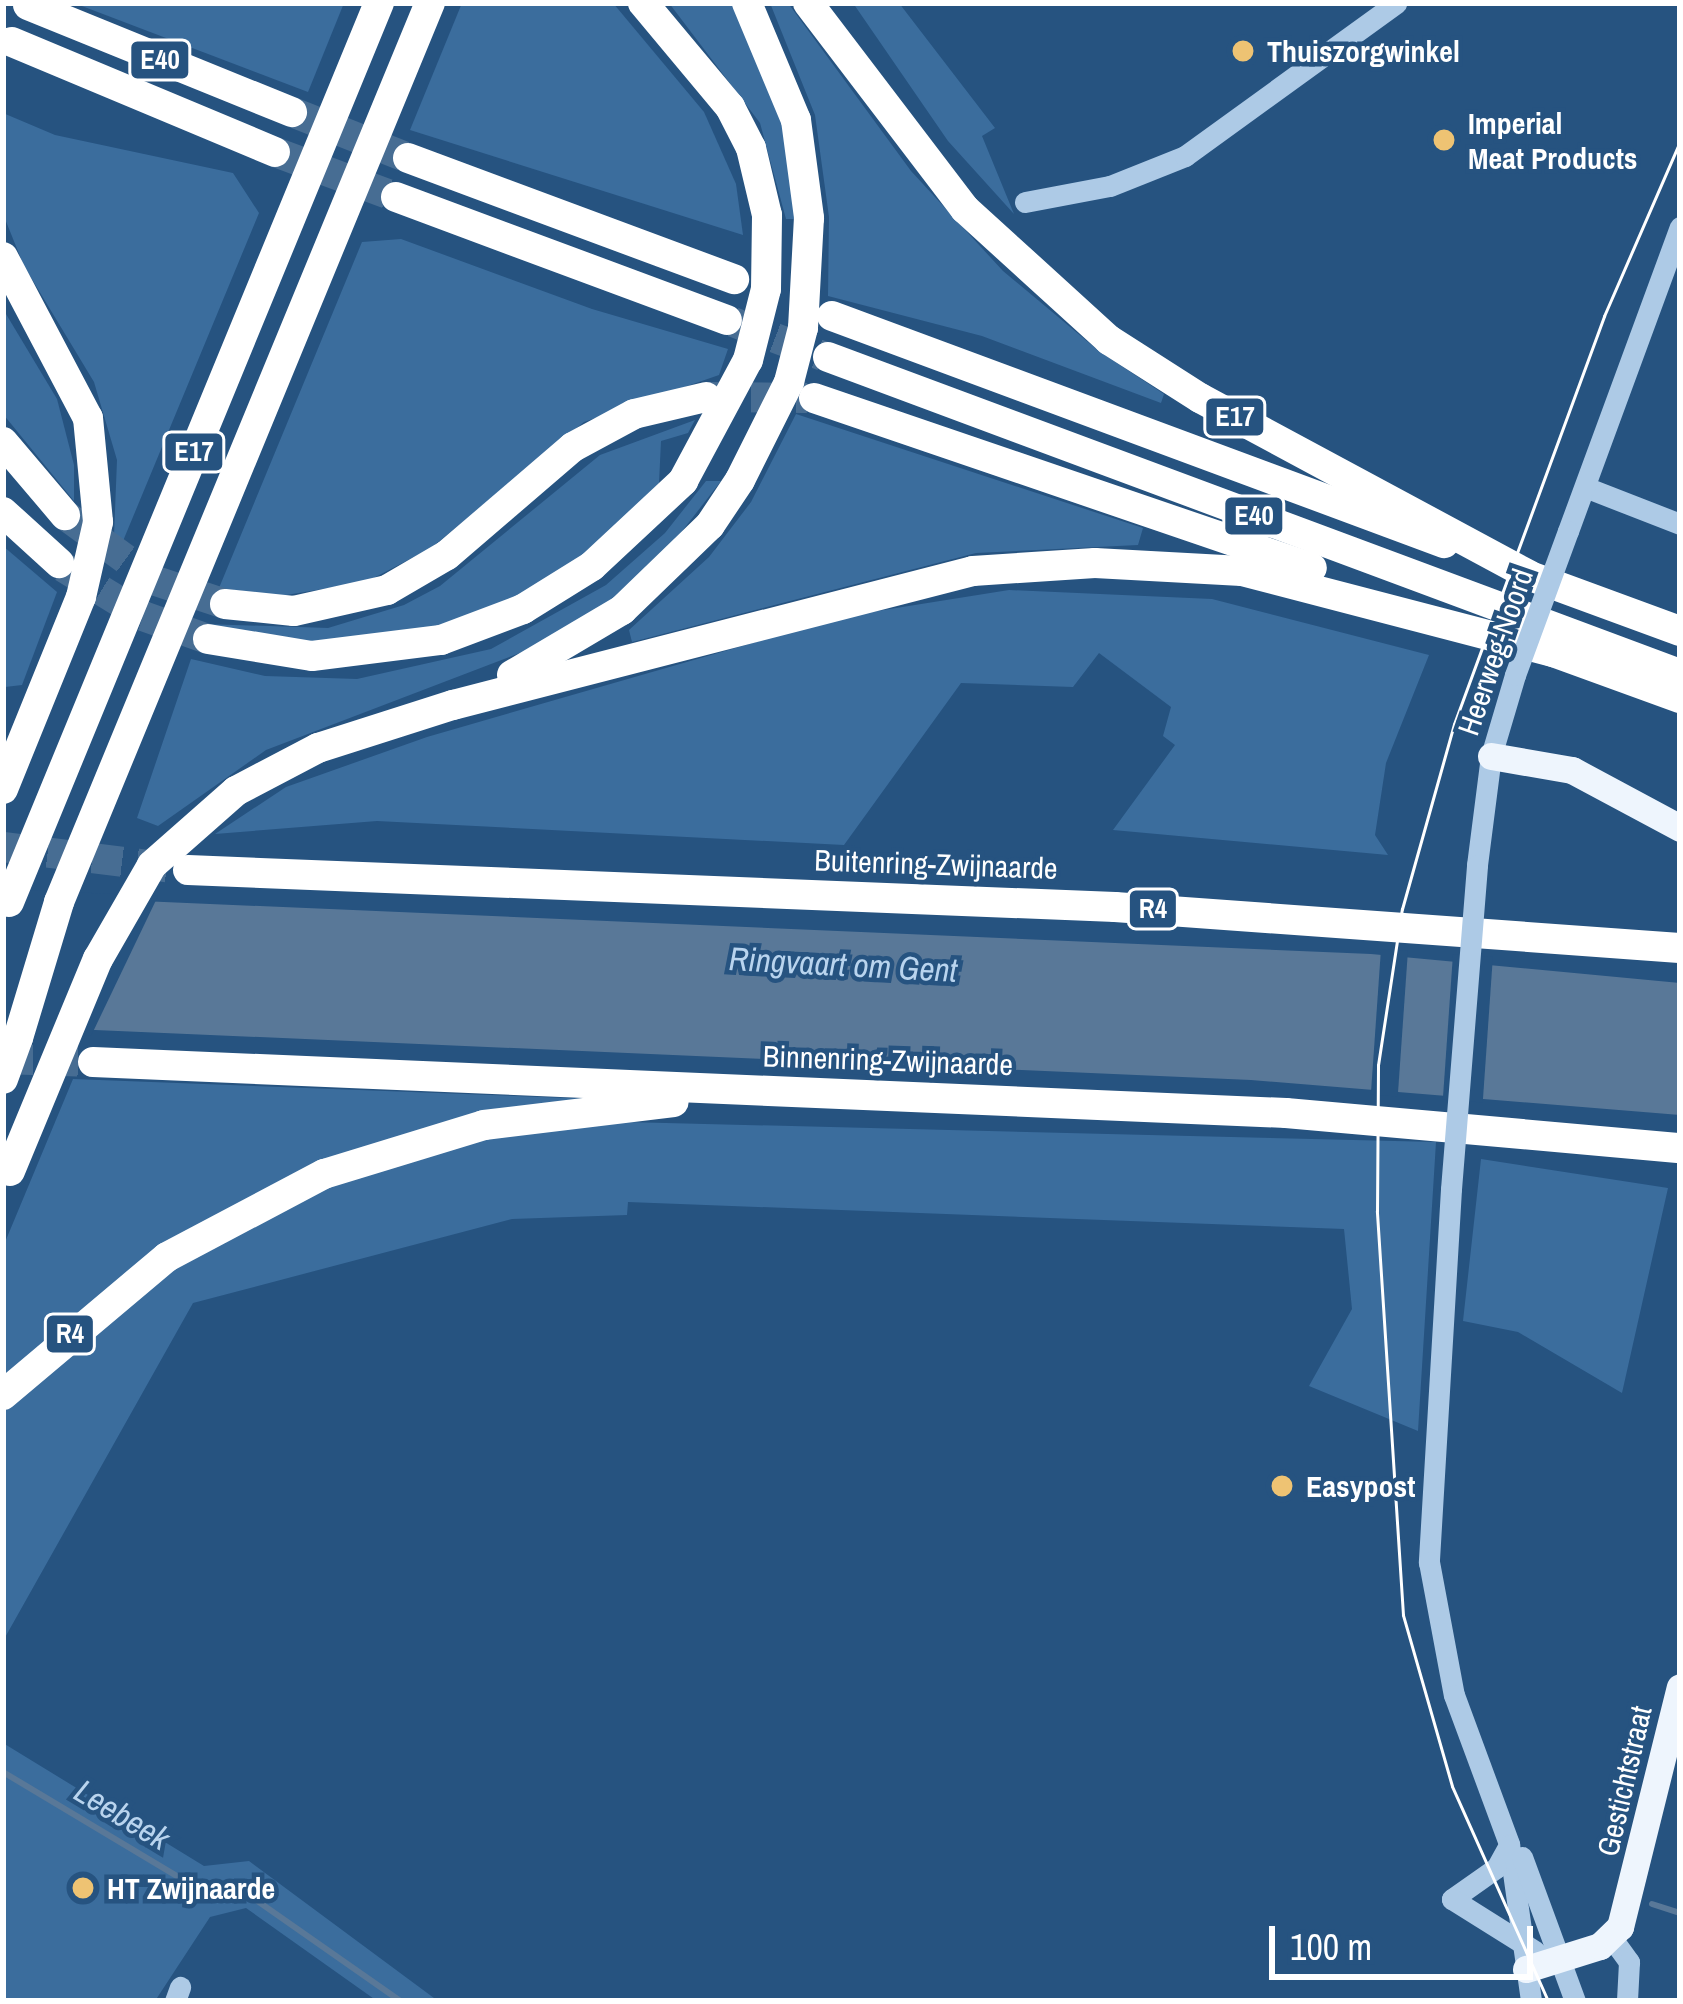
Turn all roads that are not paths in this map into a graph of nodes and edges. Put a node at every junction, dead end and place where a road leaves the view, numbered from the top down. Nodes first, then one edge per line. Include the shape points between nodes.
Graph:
1 (380, 3) edge
2 (430, 3) edge
3 (643, 3) edge
4 (747, 3) edge
5 (808, 3) edge
6 (824, 3) edge
7 (1396, 3) edge
8 (28, 5) edge
9 (12, 42) dead end
10 (842, 48) junction
11 (292, 112) tunnel mouth
12 (275, 152) tunnel mouth
13 (408, 158) tunnel mouth
14 (396, 197) tunnel mouth
15 (1024, 202) dead end
16 (1680, 227) edge
17 (3, 257) edge
18 (734, 279) dead end
19 (832, 316) dead end
20 (728, 320) tunnel mouth
21 (828, 358) tunnel mouth
22 (706, 397) tunnel mouth
23 (814, 398) tunnel mouth
24 (3, 442) edge
25 (1585, 487) junction
26 (3, 512) edge
27 (65, 515) tunnel mouth
28 (1680, 524) edge
29 (58, 563) tunnel mouth
30 (1529, 575) junction
31 (225, 604) tunnel mouth
32 (1680, 631) edge
33 (208, 639) tunnel mouth
34 (1554, 652) junction
35 (1680, 674) edge
36 (1680, 698) edge
37 (453, 705) junction
38 (1490, 756) junction
39 (3, 789) edge
40 (1680, 828) edge
41 (188, 870) tunnel mouth
42 (59, 902) junction
43 (3, 916) edge
44 (1680, 948) edge
45 (3, 1027) edge
46 (93, 1062) tunnel mouth
47 (3, 1079) edge
48 (769, 1091) junction
49 (1680, 1148) edge
50 (7, 1180) edge
51 (3, 1394) edge
52 (1680, 1687) edge
53 (1509, 1844) junction
54 (1611, 1937) junction
55 (1525, 1958) junction
56 (1560, 1960) junction
57 (1532, 2001) edge
58 (1575, 2001) edge
59 (1627, 2001) edge

1 - 43 highway, E17, bridge
2 - 42 highway, E17, bridge
3 - 33 highway, bridge via 730,107 751,148 767,215 766,289 748,360 683,481 576,577 523,609 441,640 312,656
4 - 37 highway, bridge via 796,120 809,218 803,328 789,382 740,480 680,558 622,610
5 - 10 highway, E17
6 - 10 highway
7 - 15 street via 1185,156 1110,186
8 - 11 highway, E40
9 - 12 highway, E40
10 - 30 highway, E17 via 965,208 1109,340 1200,398
13 - 18 highway
14 - 20 highway
16 - 25 street, Heerweg-Noord
17 - 39 highway, bridge via 73,379 100,484 81,596
19 - 30 highway, E40
21 - 35 highway, E40
22 - 31 highway via 634,414 588,438 447,555 387,590 294,611
23 - 34 highway
24 - 27 highway
25 - 28 street
25 - 38 street, Heerweg-Noord, bridge
26 - 29 highway
30 - 32 highway, E40
34 - 36 highway
34 - 37 highway via 1242,571 1047,565 973,571
37 - 50 highway, bridge via 276,768 201,816 152,865 119,913
38 - 40 main road via 1572,770
38 - 53 street, Heerweg-Noord, bridge via 1451,1189 1429,1562 1449,1679
41 - 44 highway, Buitenring-Zwijnaarde / R4 via 1205,912
42 - 45 highway, E17
42 - 47 highway, E17, bridge
46 - 48 highway, Binnenring-Zwijnaarde / R4
48 - 49 highway, Binnenring-Zwijnaarde / R4 via 1369,1118
48 - 51 highway, R4 via 535,1115 324,1174 140,1276
52 - 54 main road, Gestichtstraat via 1626,1915
53 - 55 street
53 - 55 street via 1496,1868 1452,1899
53 - 56 street via 1520,1851
54 - 56 main road
54 - 59 street via 1629,1962
55 - 56 main road
55 - 57 street
56 - 58 street

